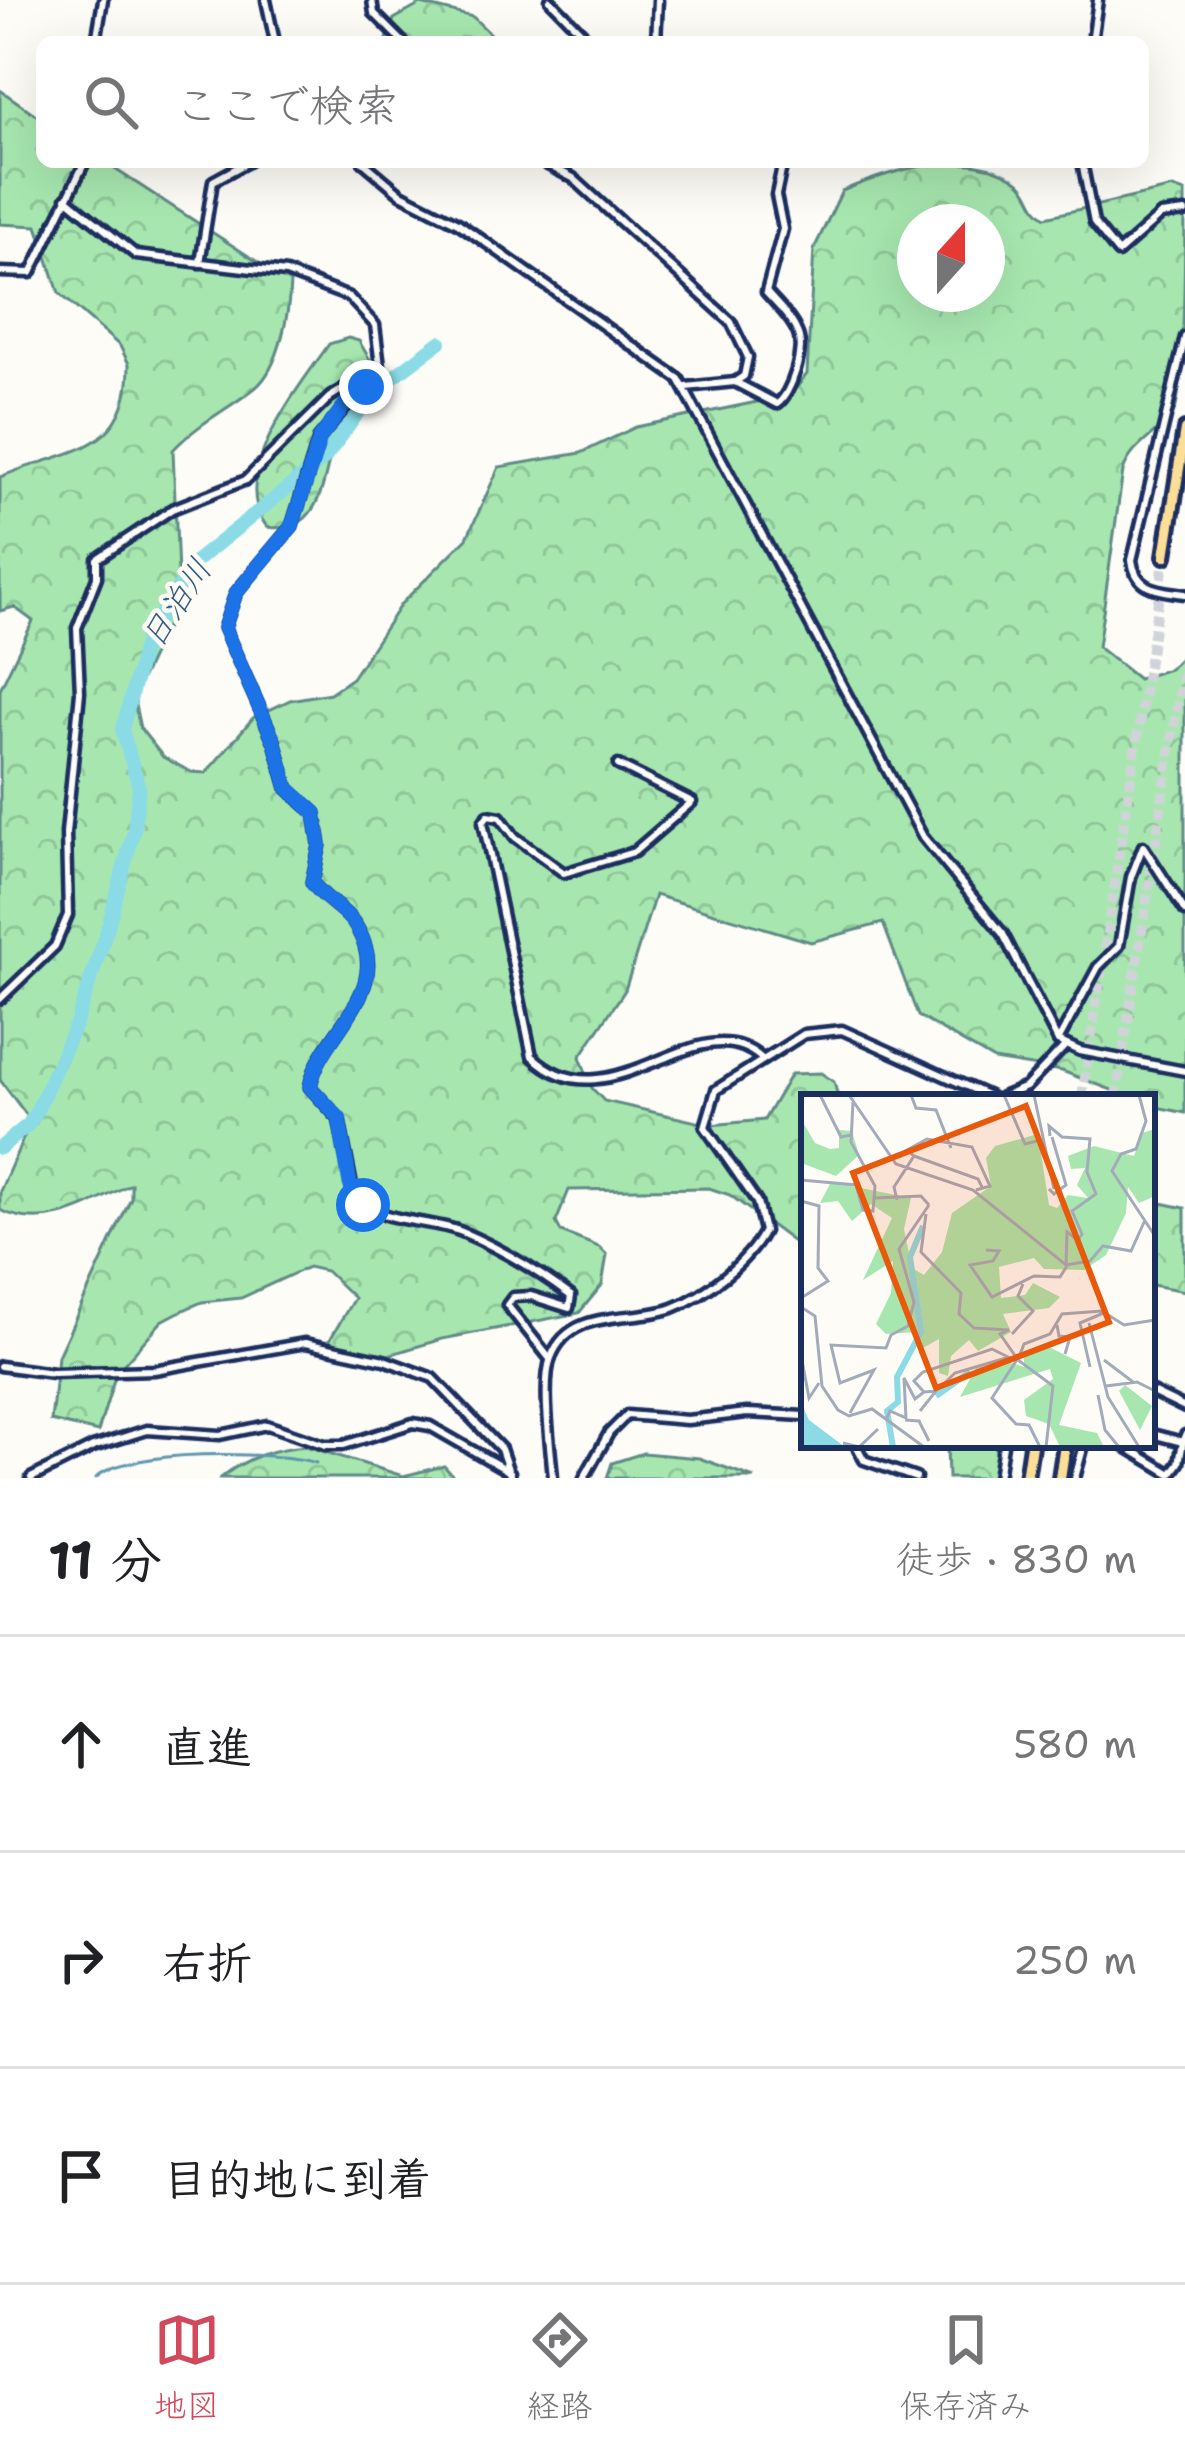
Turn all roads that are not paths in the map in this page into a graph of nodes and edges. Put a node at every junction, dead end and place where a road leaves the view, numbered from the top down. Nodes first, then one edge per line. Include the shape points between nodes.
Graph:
1 (103, 0) edge
2 (266, 0) edge
3 (372, 0) edge
4 (550, 0) edge
5 (658, 0) edge
6 (1098, 0) edge
7 (97, 36) edge
8 (274, 36) edge
9 (395, 36) edge
10 (585, 36) edge
11 (656, 36) edge
12 (1093, 36) edge
13 (82, 168) edge
14 (237, 168) edge
15 (370, 168) edge
16 (554, 168) edge
17 (782, 168) edge
18 (1083, 168) edge
19 (66, 199) junction
20 (1185, 212) edge
21 (200, 263) junction
22 (0, 272) edge
23 (1185, 337) edge
24 (380, 366) junction
25 (735, 382) junction
26 (686, 387) junction
27 (1185, 430) edge
28 (1165, 556) tunnel mouth
29 (1185, 594) edge
30 (617, 765) dead end
31 (1185, 911) edge
32 (0, 999) edge
33 (1061, 1044) junction
34 (761, 1058) junction
35 (1185, 1071) edge
36 (985, 1094) edge
37 (1010, 1094) edge
38 (550, 1359) junction
39 (0, 1366) edge
40 (1155, 1393) edge
41 (1185, 1408) edge
42 (801, 1416) edge
43 (1184, 1438) edge
44 (858, 1448) edge
45 (1003, 1448) edge
46 (1031, 1448) edge
47 (1065, 1448) edge
48 (1083, 1448) edge
49 (1128, 1448) edge
50 (510, 1475) edge
51 (31, 1478) edge
52 (553, 1478) edge
53 (584, 1478) edge
54 (916, 1478) edge
55 (998, 1478) edge
56 (1026, 1478) edge
57 (1060, 1478) edge
58 (1075, 1478) edge

1 - 7 street
2 - 8 street
3 - 9 street
4 - 10 street
5 - 11 street
6 - 12 street
13 - 19 street
14 - 21 street via 213,181
15 - 26 street
16 - 25 street via 731,322 748,357
17 - 25 street via 776,195 783,230 766,292 801,345 782,403
18 - 20 street via 1094,223 1118,253 1161,215
19 - 21 street via 136,255
19 - 22 street via 31,273
21 - 24 street via 286,273 349,297 375,325
23 - 29 street via 1132,560 1146,587
24 - 32 street via 330,397 246,480 172,509 97,559 77,628 68,914 55,946
24 - 38 street via 320,438 292,526 236,593 224,628 288,788 315,813 320,845 312,882 362,938 365,987 310,1087 339,1118 354,1196 396,1218 461,1232 525,1262 571,1296 569,1308 531,1296 507,1305
25 - 26 street
26 - 33 street via 923,837 1003,934
27 - 28 highway
30 - 34 street via 692,802 634,852 564,873 500,817 483,821 532,1056 588,1083 609,1082 670,1054 725,1045 748,1046
31 - 33 street via 1143,846 1119,946 1098,967
33 - 35 street
33 - 37 street via 1027,1087
34 - 36 street via 804,1034 842,1030
34 - 38 street via 716,1090 704,1118 764,1217 758,1243 672,1308 586,1323
38 - 52 street
39 - 50 street via 154,1370 305,1343 433,1378 501,1449
40 - 41 street
42 - 53 street via 627,1415
43 - 49 street via 1171,1474
44 - 54 street via 864,1460
45 - 55 street
46 - 56 highway
47 - 57 highway
48 - 58 street
50 - 51 street via 412,1423 344,1445 267,1425 220,1435 136,1432

